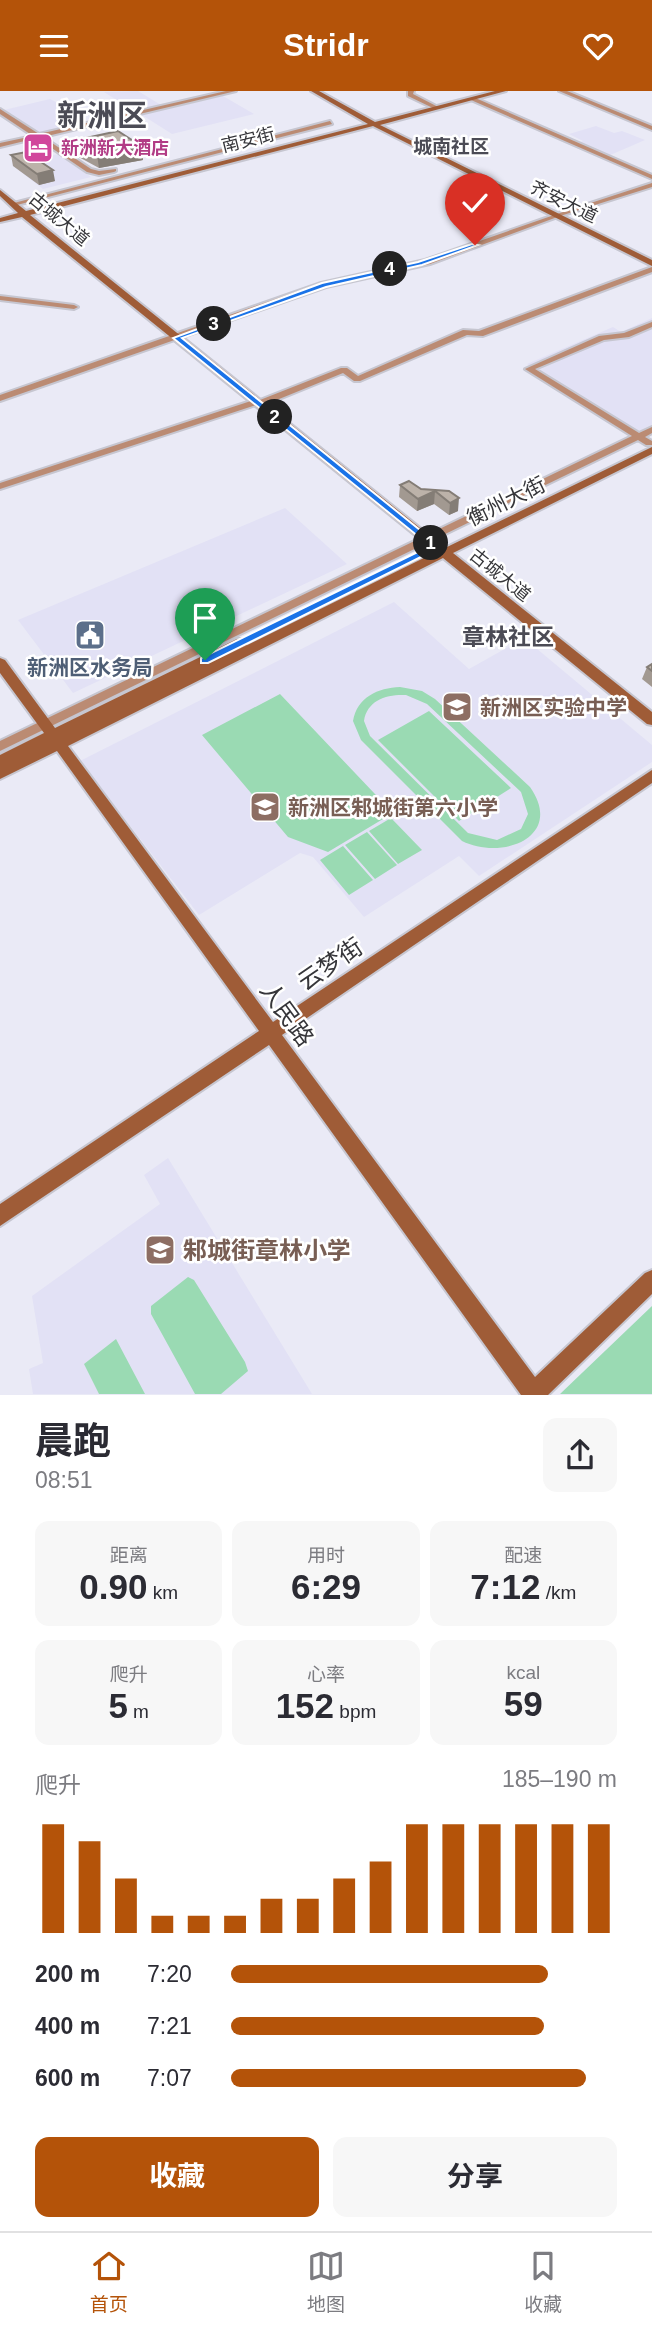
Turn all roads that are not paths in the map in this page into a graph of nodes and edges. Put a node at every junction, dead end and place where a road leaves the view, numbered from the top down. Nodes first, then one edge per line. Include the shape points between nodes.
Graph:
1 (233, 91) edge
2 (314, 91) edge
3 (321, 91) edge
4 (411, 91) edge
5 (503, 91) edge
6 (562, 91) edge
7 (473, 99) junction
8 (437, 108) junction
9 (0, 111) edge
10 (330, 123) dead end
11 (376, 124) junction
12 (652, 128) edge
13 (38, 136) junction
14 (0, 145) edge
15 (150, 160) dead end
16 (113, 170) junction
17 (122, 176) junction
18 (652, 177) edge
19 (136, 185) junction
20 (652, 185) edge
21 (0, 192) edge
22 (14, 204) junction
23 (0, 208) edge
24 (24, 214) junction
25 (560, 215) junction
26 (0, 220) edge
27 (652, 261) edge
28 (652, 269) edge
29 (0, 298) edge
30 (74, 307) dead end
31 (652, 324) edge
32 (176, 338) junction
33 (529, 369) joint
34 (0, 398) edge
35 (258, 403) junction
36 (649, 440) edge
37 (0, 486) edge
38 (436, 546) junction
39 (0, 663) edge
40 (652, 720) edge
41 (51, 735) junction
42 (0, 746) edge
43 (0, 761) edge
44 (0, 773) edge
45 (652, 776) edge
46 (271, 1033) junction
47 (0, 1216) edge
48 (652, 1280) edge
49 (534, 1394) edge

1 - 13 street
2 - 11 main road, 齐安大道
3 - 11 main road, 齐安大道
4 - 8 street via 410,95
5 - 7 main road, 南安街
6 - 12 street
7 - 8 main road, 南安街
7 - 18 street
8 - 11 main road, 南安街
9 - 13 street
10 - 17 street
11 - 19 main road, 南安街
11 - 25 main road, 齐安大道
13 - 14 street
13 - 16 street via 91,172
15 - 16 street
16 - 17 street
17 - 19 street
17 - 22 street
19 - 24 main road, 南安街
20 - 25 street
21 - 22 main road, 古城大道
22 - 23 street
22 - 24 main road, 古城大道
24 - 26 main road, 南安街
24 - 32 main road, 古城大道
25 - 27 main road, 齐安大道
25 - 32 street via 435,260 324,285
28 - 35 street via 480,334 466,333 357,379 344,370
29 - 30 street
31 - 33 street via 603,338
32 - 34 street
32 - 35 main road, 古城大道
33 - 36 street
35 - 37 street
35 - 38 main road, 古城大道
36 - 38 main road, 衡州大街
36 - 38 street
38 - 40 main road, 古城大道
38 - 41 main road, 衡州大街
38 - 41 street
39 - 41 main road, 人民路
41 - 42 street
41 - 43 main road, 衡州大街
41 - 44 main road, 衡州大街
41 - 46 main road, 人民路
45 - 46 main road, 云梦街
46 - 47 main road, 云梦街
46 - 49 main road, 人民路
48 - 49 main road

